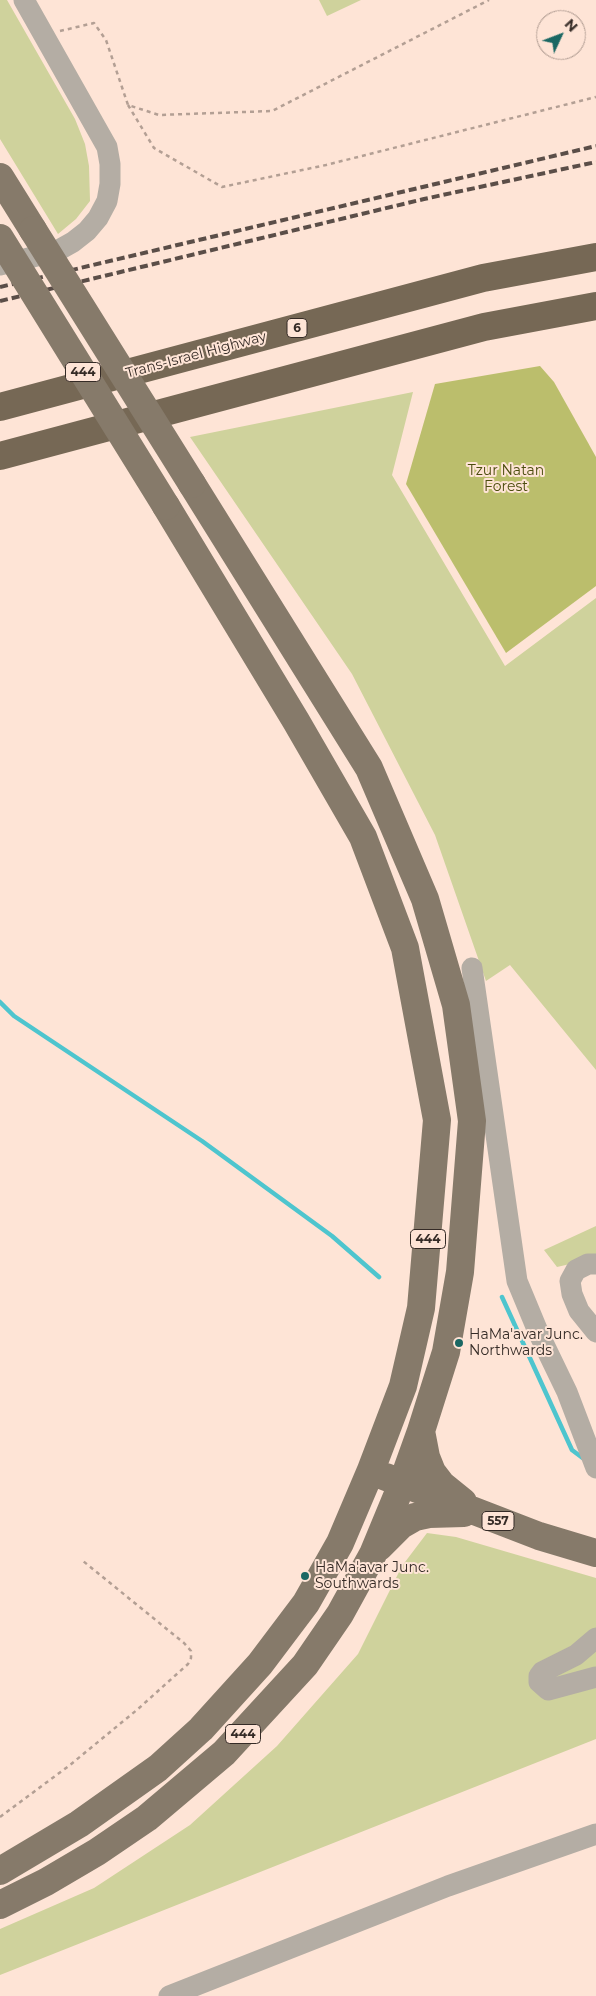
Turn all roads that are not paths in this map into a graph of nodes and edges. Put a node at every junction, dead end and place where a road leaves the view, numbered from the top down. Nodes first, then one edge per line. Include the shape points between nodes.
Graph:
1 (24, 0) edge
2 (0, 177) edge
3 (0, 238) edge
4 (596, 257) edge
5 (0, 265) edge
6 (596, 306) edge
7 (0, 407) edge
8 (0, 456) edge
9 (472, 968) dead end
10 (596, 1264) edge
11 (596, 1332) edge
12 (421, 1431) junction
13 (596, 1468) edge
14 (371, 1470) junction
15 (402, 1484) junction
16 (476, 1512) junction
17 (596, 1553) edge
18 (373, 1554) junction
19 (596, 1638) edge
20 (596, 1677) edge
21 (596, 1834) edge
22 (0, 1871) edge
23 (0, 1905) edge
24 (169, 1996) edge

1 - 5 street via 107,147 110,164 108,193 98,218 73,242 57,251
2 - 12 main road, 444, bridge via 368,768 425,899 456,1005 472,1120 460,1272 446,1352
3 - 14 main road, 444, bridge via 166,506 363,838 405,948 437,1120 421,1308 403,1386
4 - 7 highway, Trans-Israel Highway / 6 via 483,278
6 - 8 highway via 484,327
9 - 13 street via 517,1280 567,1392
10 - 11 street via 576,1270 570,1281 579,1311
12 - 15 main road, 444
12 - 16 main road via 432,1472 442,1485
14 - 15 main road, 557
14 - 22 main road, 444 via 340,1543 306,1603 260,1664 200,1729 158,1768 79,1824
15 - 16 main road, 557
15 - 18 main road, 444
16 - 17 main road, 557
16 - 18 main road via 415,1517 401,1525
18 - 23 main road, 444 via 340,1614 305,1665 224,1754 147,1818 97,1852
19 - 20 street via 576,1656 542,1672 539,1682 548,1690
21 - 24 street via 448,1886

